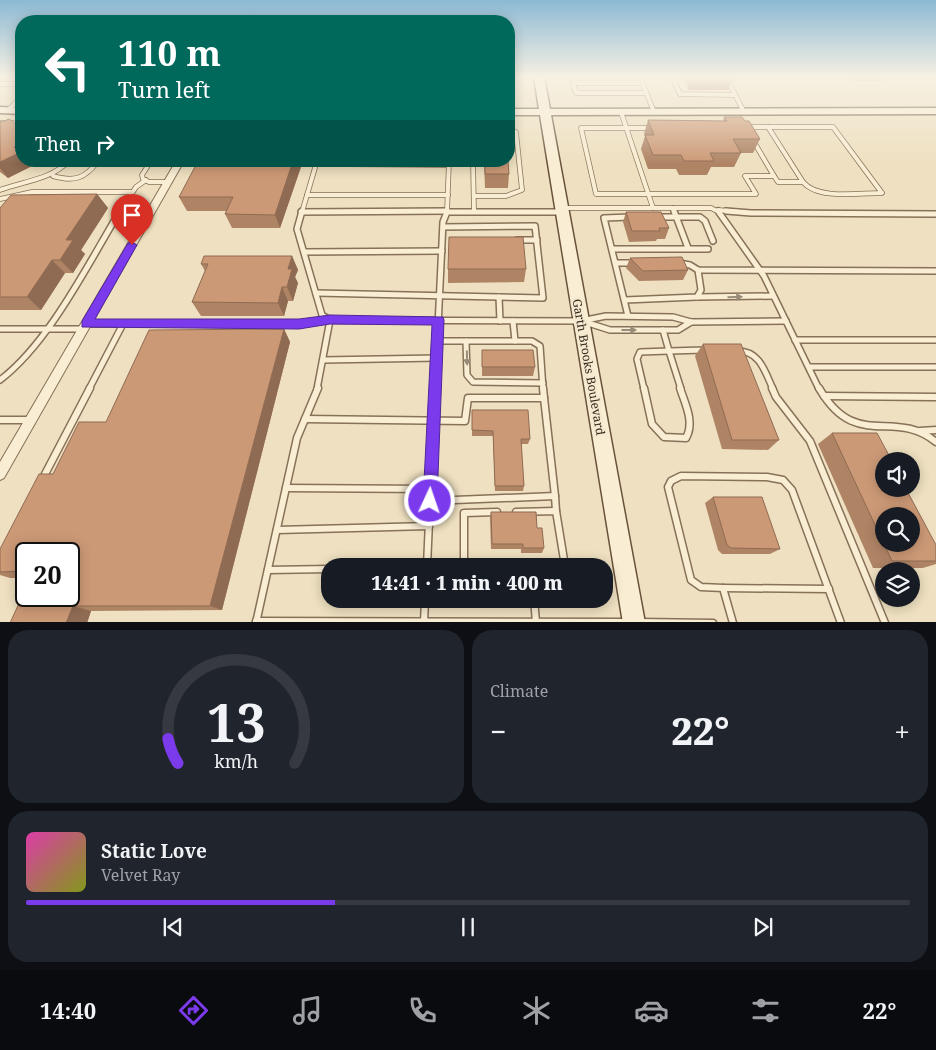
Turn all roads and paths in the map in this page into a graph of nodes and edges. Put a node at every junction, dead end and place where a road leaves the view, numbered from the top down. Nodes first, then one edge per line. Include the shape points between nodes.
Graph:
1 (544, 106) edge
2 (651, 106) edge
3 (741, 106) edge
4 (15, 110) edge
5 (2, 111) edge
6 (936, 111) edge
7 (515, 112) edge
8 (545, 112) junction
9 (621, 112) junction
10 (654, 112) junction
11 (744, 112) junction
12 (0, 123) edge
13 (15, 123) edge
14 (738, 127) edge
15 (745, 127) junction
16 (768, 127) junction
17 (626, 128) junction
18 (655, 128) edge
19 (515, 132) edge
20 (64, 167) edge
21 (94, 167) edge
22 (147, 167) edge
23 (177, 167) edge
24 (315, 167) edge
25 (449, 167) edge
26 (473, 167) edge
27 (53, 176) junction
28 (774, 176) junction
29 (146, 180) junction
30 (168, 182) junction
31 (803, 182) junction
32 (0, 190) edge
33 (32, 192) junction
34 (132, 192) junction
35 (648, 194) junction
36 (306, 195) junction
37 (448, 195) junction
38 (474, 196) junction
39 (0, 199) edge
40 (27, 199) edge
41 (621, 208) junction
42 (653, 208) junction
43 (674, 208) junction
44 (562, 210) junction
45 (718, 210) junction
46 (301, 212) junction
47 (447, 212) junction
48 (474, 212) junction
49 (936, 214) edge
50 (624, 217) junction
51 (632, 217) edge
52 (650, 217) edge
53 (676, 217) junction
54 (443, 227) junction
55 (442, 240) junction
56 (452, 240) edge
57 (509, 240) edge
58 (537, 240) junction
59 (713, 242) dead end
60 (688, 248) junction
61 (612, 249) junction
62 (708, 249) dead end
63 (304, 252) junction
64 (442, 252) junction
65 (616, 263) junction
66 (643, 263) edge
67 (676, 263) edge
68 (698, 270) junction
69 (760, 270) junction
70 (936, 271) edge
71 (316, 293) junction
72 (440, 296) junction
73 (773, 296) junction
74 (499, 297) junction
75 (697, 297) junction
76 (625, 300) junction
77 (628, 316) junction
78 (330, 320) junction
79 (438, 320) junction
80 (500, 320) junction
81 (513, 320) junction
82 (581, 321) junction
83 (786, 321) junction
84 (691, 322) junction
85 (123, 324) junction
86 (85, 326) junction
87 (46, 329) junction
88 (0, 330) edge
89 (663, 330) junction
90 (795, 340) junction
91 (936, 340) edge
92 (437, 341) junction
93 (466, 341) junction
94 (516, 341) junction
95 (669, 350) junction
96 (718, 351) edge
97 (728, 351) edge
98 (437, 358) junction
99 (323, 360) junction
100 (808, 367) junction
101 (936, 367) edge
102 (0, 380) edge
103 (543, 383) junction
104 (824, 396) junction
105 (936, 397) edge
106 (544, 398) junction
107 (305, 419) junction
108 (434, 419) junction
109 (0, 420) edge
110 (31, 420) junction
111 (873, 427) junction
112 (936, 430) edge
113 (920, 431) junction
114 (877, 435) edge
115 (936, 442) edge
116 (0, 474) edge
117 (40, 485) edge
118 (286, 488) junction
119 (430, 489) junction
120 (555, 496) junction
121 (430, 501) junction
122 (556, 511) junction
123 (501, 512) edge
124 (510, 512) edge
125 (429, 526) junction
126 (276, 530) junction
127 (427, 558) edge
128 (464, 558) edge
129 (564, 558) edge
130 (321, 569) edge
131 (268, 570) junction
132 (723, 588) junction
133 (829, 589) junction
134 (425, 608) edge
135 (535, 608) edge
136 (256, 622) edge
137 (424, 622) edge
138 (536, 622) edge
139 (634, 622) edge
140 (714, 622) edge
141 (733, 622) edge
142 (841, 622) edge
143 (886, 622) edge

1 - 8 street, Garth Brooks Boulevard
2 - 10 lane
3 - 11 lane
4 - 5 street
6 - 11 street
7 - 8 street
8 - 9 street
8 - 44 street, Garth Brooks Boulevard
9 - 10 street
9 - 17 lane
10 - 11 street via 726,116
12 - 13 lane
14 - 15 lane
15 - 16 lane
15 - 28 lane
16 - 31 lane
16 - 31 lane via 833,127 882,193 819,193
17 - 18 lane
17 - 35 lane
17 - 35 lane via 581,128 596,194
19 - 38 lane via 522,190 517,195
20 - 27 lane
21 - 27 lane via 80,179
22 - 29 lane via 142,175
23 - 30 street
24 - 36 lane
25 - 37 lane
26 - 38 lane
27 - 32 lane
28 - 31 lane via 778,182
28 - 35 lane via 746,176 756,194
29 - 30 lane
29 - 34 lane
30 - 86 street
33 - 34 lane
33 - 39 lane
33 - 40 lane
34 - 87 lane
35 - 42 lane
36 - 37 lane
36 - 46 lane
37 - 47 lane
38 - 48 lane
41 - 42 lane
41 - 44 lane
41 - 50 lane
42 - 43 lane
43 - 45 lane
43 - 53 lane
44 - 48 lane
44 - 82 street, Garth Brooks Boulevard
45 - 49 lane
45 - 69 lane
46 - 47 lane
46 - 63 lane via 297,229
47 - 48 lane
47 - 54 lane
50 - 51 lane
50 - 61 lane via 604,218
52 - 53 lane
53 - 59 lane via 700,217
53 - 60 lane
54 - 55 lane
54 - 58 lane via 536,226
55 - 56 lane
55 - 64 lane
57 - 58 lane
58 - 74 lane via 543,298
60 - 61 lane
60 - 62 lane
61 - 65 lane
63 - 64 lane
63 - 71 lane
64 - 72 lane
65 - 66 lane
65 - 76 lane
67 - 68 lane
68 - 69 lane
68 - 75 lane via 701,290
69 - 70 lane
69 - 73 lane
71 - 72 lane
71 - 78 lane via 322,315
72 - 74 lane
72 - 79 lane
75 -> 73 lane
73 - 83 lane
74 - 80 lane
75 - 76 lane
76 - 77 lane
77 - 82 lane
77 - 84 lane via 673,317
78 - 79 lane
78 - 85 lane via 299,324
78 - 99 lane
79 - 80 lane
79 - 92 lane
80 - 81 lane
81 - 82 lane
81 - 94 lane
82 -> 89 lane via 610,330
82 - 139 street, Garth Brooks Boulevard
83 - 84 lane
83 - 90 lane
84 - 89 lane via 678,330
85 - 86 lane
85 - 117 lane
86 - 87 lane
86 - 110 street
87 - 88 lane
87 - 102 lane via 11,373
89 - 95 lane
90 - 91 lane
90 - 100 lane
92 - 93 lane
92 - 98 lane
93 - 94 lane
93 -> 103 lane via 467,375 473,382
94 - 103 lane via 532,341 540,346
95 - 95 lane via 640,352 637,359 652,424 664,437 686,438 690,420
95 - 96 lane
97 - 143 lane via 747,351 761,361 776,397 810,441
98 - 99 lane
98 - 108 lane
99 - 107 lane via 317,391
100 - 101 lane
100 - 104 lane
103 - 106 lane
104 - 105 lane
104 - 111 lane via 834,410 849,420
106 - 108 lane via 468,398 465,420
106 - 120 lane
107 - 108 lane
107 - 118 lane via 296,438
108 - 119 lane
109 - 110 lane
110 - 116 street
111 - 113 lane
111 - 114 lane
112 - 113 lane
113 - 115 lane
118 - 119 lane
118 - 126 lane
119 - 121 lane
120 - 121 lane
120 - 122 lane
121 - 125 lane
122 - 124 lane
122 - 129 lane
123 - 128 lane via 464,513
125 - 126 lane
125 - 127 lane
126 - 131 lane
130 - 131 lane
131 - 136 lane
132 - 133 lane
132 - 133 lane via 701,587 691,580 668,488 671,481 681,476 783,480 792,490
132 - 141 lane
133 - 142 lane
134 - 137 lane
135 - 138 lane
136 - 137 lane
137 - 138 lane
138 - 139 lane
139 - 140 lane

